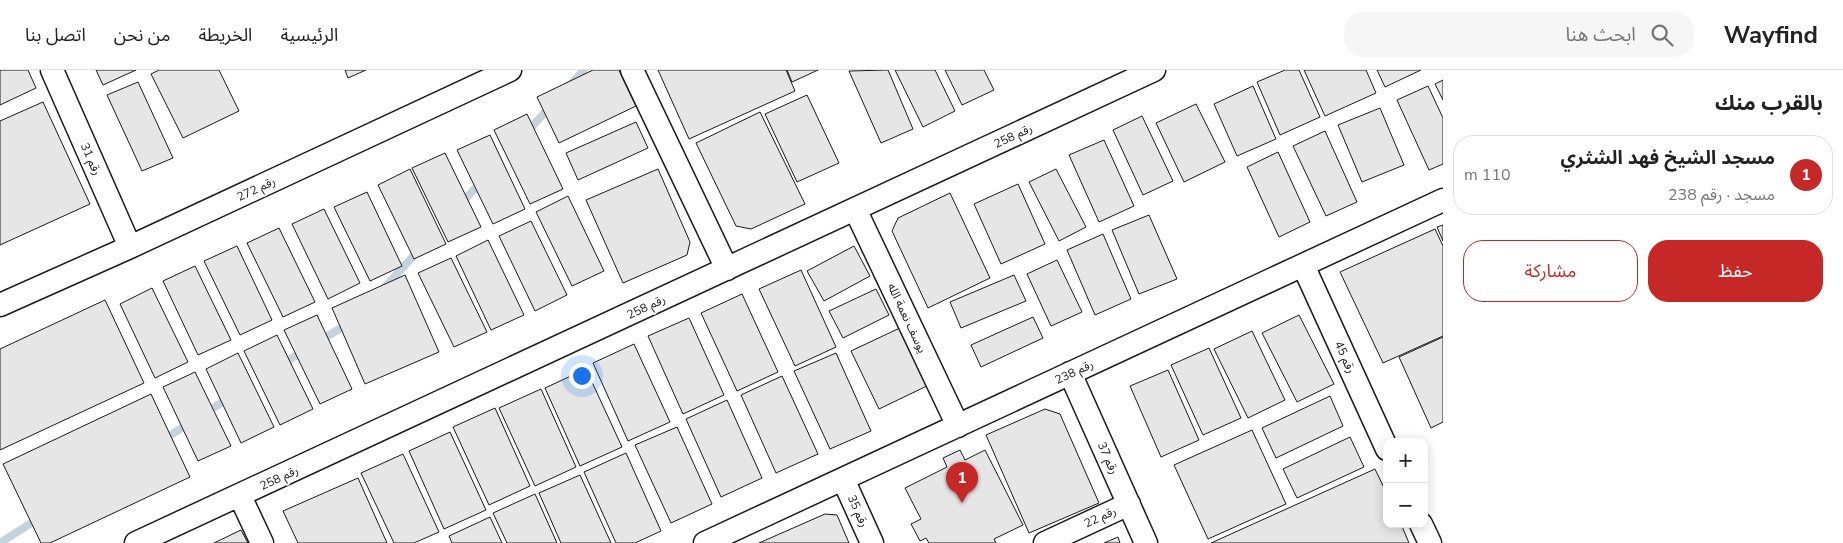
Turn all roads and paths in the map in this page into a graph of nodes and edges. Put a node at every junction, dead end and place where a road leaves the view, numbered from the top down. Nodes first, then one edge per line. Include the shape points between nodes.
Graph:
1 (52, 70) edge
2 (510, 70) edge
3 (632, 70) edge
4 (1154, 70) edge
5 (1443, 200) edge
6 (855, 209) junction
7 (130, 247) junction
8 (1303, 265) junction
9 (727, 269) junction
10 (0, 305) edge
11 (1070, 374) junction
12 (958, 426) junction
13 (1383, 440) edge
14 (843, 479) junction
15 (240, 496) junction
16 (1129, 504) junction
17 (1423, 528) edge
18 (136, 543) edge
19 (262, 543) edge
20 (705, 543) edge
21 (872, 543) edge
22 (1045, 543) edge
23 (1146, 543) edge
24 (1430, 543) edge

1 - 7 street, رقم 31
2 - 7 street, رقم 272
3 - 9 street
4 - 6 street, رقم 258
5 - 8 street, رقم 238
6 - 9 street, رقم 258
6 - 12 street, يوسف نعمة الله
7 - 10 street, رقم 272
8 - 11 street, رقم 238
8 - 13 street, رقم 45
9 - 15 street, رقم 258
11 - 12 street, رقم 238
11 - 16 street, رقم 37
12 - 14 street, رقم 238
14 - 20 street, رقم 238
14 - 21 street, رقم 35
15 - 18 street, رقم 258
15 - 19 street
16 - 22 street, رقم 22
16 - 23 street, رقم 37
17 - 24 street

